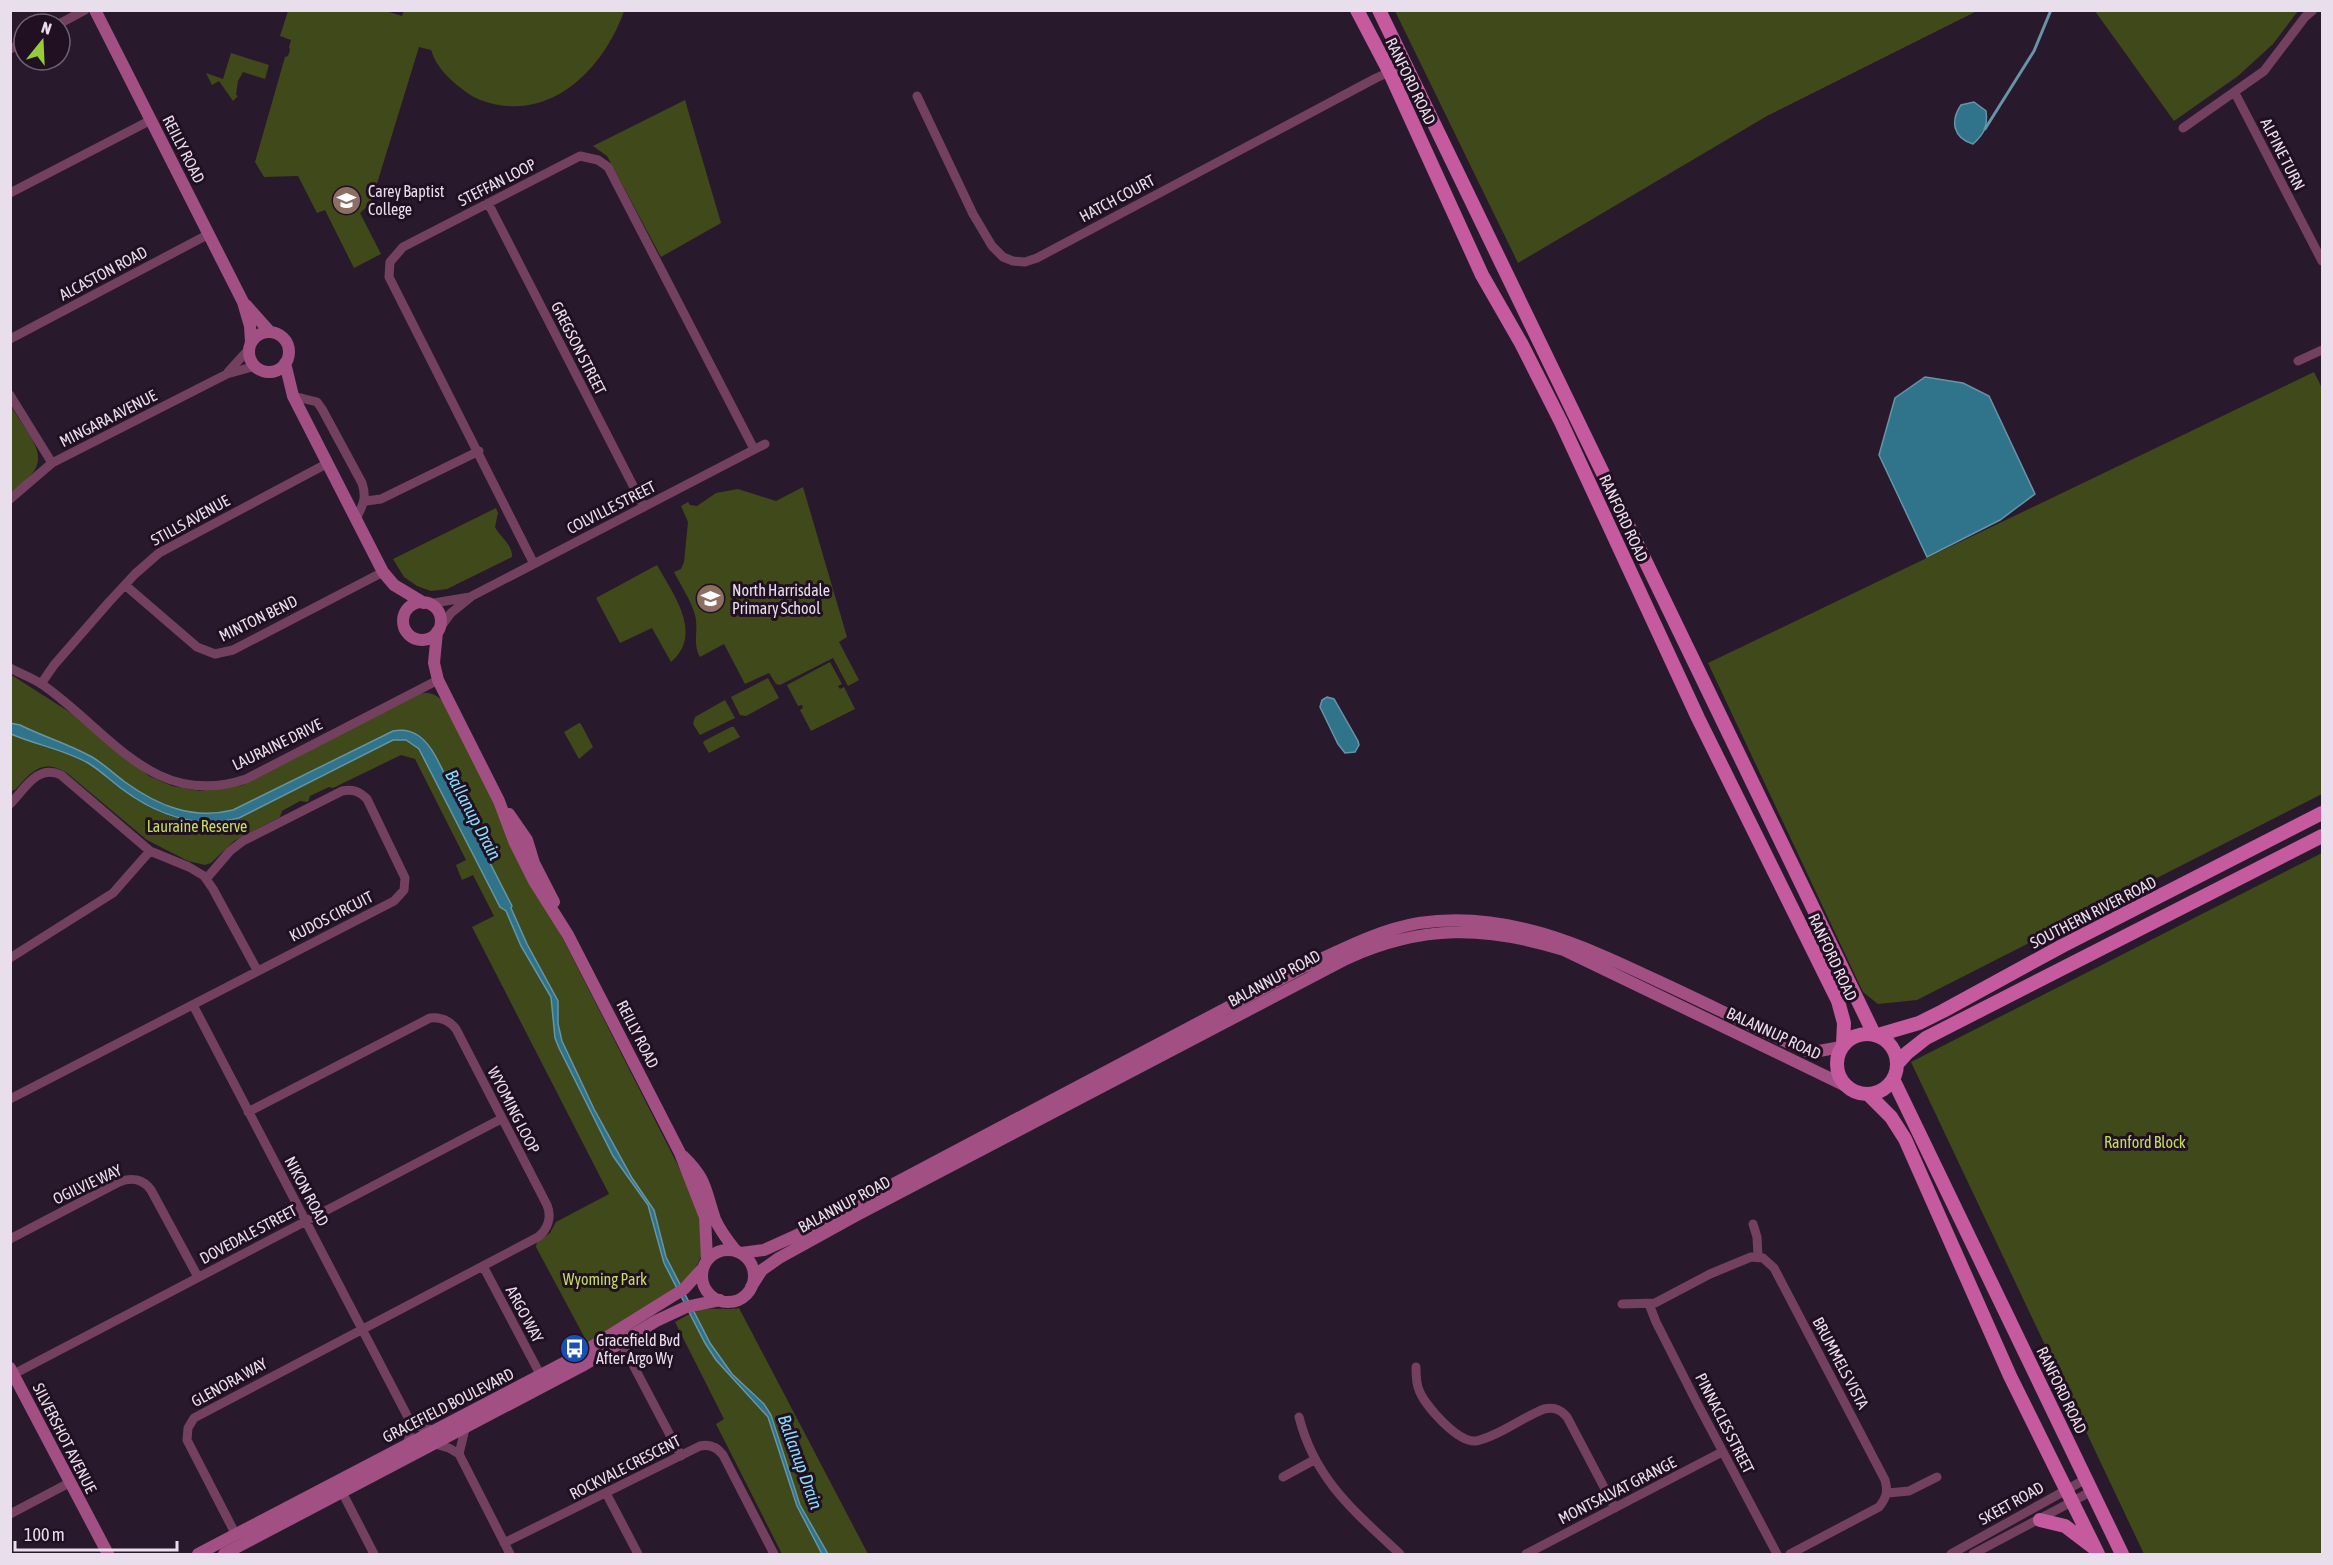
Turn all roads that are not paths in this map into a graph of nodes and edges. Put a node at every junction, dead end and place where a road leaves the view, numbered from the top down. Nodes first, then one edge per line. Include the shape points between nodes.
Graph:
1 (94, 10) edge
2 (1357, 10) edge
3 (1379, 10) edge
4 (2313, 10) edge
5 (1405, 65) junction
6 (1389, 71) junction
7 (2235, 93) junction
8 (917, 96) dead end
9 (151, 120) junction
10 (2183, 128) dead end
11 (10, 193) edge
12 (488, 203) junction
13 (209, 234) junction
14 (2322, 261) edge
15 (243, 302) junction
16 (270, 332) junction
17 (10, 339) edge
18 (250, 346) junction
19 (2322, 350) edge
20 (2298, 362) dead end
21 (285, 363) junction
22 (255, 366) junction
23 (271, 372) junction
24 (226, 374) junction
25 (292, 394) junction
26 (10, 395) edge
27 (765, 444) dead end
28 (754, 449) junction
29 (479, 451) junction
30 (52, 463) junction
31 (327, 464) junction
32 (10, 499) edge
33 (366, 501) junction
34 (644, 507) junction
35 (356, 519) junction
36 (534, 564) junction
37 (384, 572) junction
38 (125, 585) junction
39 (394, 585) junction
40 (472, 596) junction
41 (426, 603) junction
42 (403, 618) junction
43 (438, 631) junction
44 (414, 639) junction
45 (434, 663) junction
46 (10, 668) edge
47 (438, 680) junction
48 (41, 684) junction
49 (11, 803) edge
50 (2322, 813) edge
51 (2322, 836) edge
52 (150, 851) junction
53 (206, 879) junction
54 (10, 958) edge
55 (257, 970) junction
56 (1287, 983) junction
57 (193, 1005) junction
58 (1876, 1035) junction
59 (1842, 1046) junction
60 (1897, 1064) junction
61 (1893, 1079) junction
62 (1846, 1086) junction
63 (1868, 1094) junction
64 (10, 1099) edge
65 (248, 1112) junction
66 (501, 1119) junction
67 (680, 1153) junction
68 (305, 1220) junction
69 (1753, 1224) dead end
70 (10, 1239) edge
71 (739, 1252) junction
72 (1758, 1256) junction
73 (705, 1264) junction
74 (483, 1266) junction
75 (198, 1277) junction
76 (751, 1287) junction
77 (720, 1300) junction
78 (1622, 1304) dead end
79 (1649, 1304) junction
80 (362, 1328) junction
81 (621, 1342) junction
82 (1416, 1367) dead end
83 (12, 1373) edge
84 (541, 1376) junction
85 (1299, 1417) dead end
86 (411, 1423) junction
87 (465, 1429) junction
88 (434, 1430) junction
89 (408, 1444) junction
90 (435, 1444) junction
91 (1722, 1452) junction
92 (459, 1454) junction
93 (681, 1456) junction
94 (1314, 1460) junction
95 (1283, 1477) dead end
96 (1937, 1478) dead end
97 (69, 1484) junction
98 (2089, 1485) junction
99 (342, 1492) junction
100 (606, 1493) junction
101 (1888, 1493) junction
102 (2069, 1496) junction
103 (1615, 1508) junction
104 (10, 1514) edge
105 (2040, 1520) junction
106 (236, 1535) junction
107 (504, 1543) junction
108 (2097, 1552) edge
109 (108, 1554) edge
110 (198, 1554) edge
111 (224, 1554) edge
112 (374, 1554) edge
113 (510, 1554) edge
114 (638, 1554) edge
115 (774, 1554) edge
116 (1400, 1554) edge
117 (1526, 1554) edge
118 (1777, 1554) edge
119 (1790, 1554) edge
120 (1952, 1554) edge
121 (1973, 1554) edge
122 (2122, 1554) edge

1 - 9 street, REILLY ROAD
2 - 6 main road, RANFORD ROAD
3 - 5 main road, RANFORD ROAD
4 - 7 street via 2272,62
5 - 6 street, HATCH COURT
5 - 58 main road, RANFORD ROAD
6 - 8 street, HATCH COURT via 1025,262 1003,257 983,234
6 - 59 main road, RANFORD ROAD via 1482,275 1561,422 1698,718 1838,1001 1844,1023
7 - 10 street
7 - 14 street, ALPINE TURN
9 - 11 street
9 - 13 street, REILLY ROAD
12 - 28 street, STEFFAN LOOP via 580,156 608,167
12 - 29 street, STEFFAN LOOP via 403,247 389,268 389,277
12 - 34 street, GREGSON STREET
13 - 15 street, REILLY ROAD
13 - 17 street, ALCASTON ROAD
15 - 16 street, REILLY ROAD
15 - 18 street, REILLY ROAD via 250,326
16 - 18 street via 259,334
16 - 21 street via 285,341 289,352
18 - 22 street
18 - 24 street, MINGARA AVENUE
19 - 20 street
21 - 23 street
21 - 25 street
22 - 23 street
22 - 24 street, MINGARA AVENUE
23 - 25 street
24 - 30 street, MINGARA AVENUE
25 - 31 street
25 - 33 street via 317,402 322,408 362,483
26 - 30 street
27 - 28 street, COLVILLE STREET
28 - 34 street, COLVILLE STREET
29 - 33 street via 381,499
29 - 36 street, STEFFAN LOOP
30 - 32 street, MINGARA AVENUE
31 - 35 street
31 - 38 street, STILLS AVENUE via 171,545
33 - 35 street
34 - 36 street, COLVILLE STREET
35 - 37 street
36 - 40 street, COLVILLE STREET
37 - 38 street, MINTON BEND via 233,650 215,654 197,647
37 - 39 street
38 - 48 street, STILLS AVENUE
39 - 41 street
39 - 42 street
40 - 41 street, COLVILLE STREET
40 - 43 street, COLVILLE STREET
41 - 42 street via 415,603
41 - 43 street via 440,616
42 - 44 street via 404,629
43 - 44 street via 425,640
43 - 45 street, REILLY ROAD
44 - 45 street, REILLY ROAD
45 - 47 street, REILLY ROAD
46 - 48 street, LAURAINE DRIVE
47 - 48 street, LAURAINE DRIVE via 246,779 207,786 173,782 144,768
47 - 67 street, REILLY ROAD via 499,801 527,840 566,932
49 - 52 street via 36,775 44,771 55,773
50 - 58 main road, SOUTHERN RIVER ROAD via 1919,1023
51 - 60 main road via 1926,1038
52 - 53 street via 189,867
52 - 54 street via 113,893
53 - 55 street
53 - 55 street, KUDOS CIRCUIT via 243,841 342,791 355,790 367,799 402,870 404,890 394,901
55 - 57 street, KUDOS CIRCUIT
56 - 59 street, BALANNUP ROAD via 1366,938 1417,924 1508,924 1579,945 1807,1051
56 - 62 street, BALANNUP ROAD via 1400,939 1467,932 1517,936 1564,950
56 - 71 street, BALANNUP ROAD via 795,1236 764,1251
56 - 76 street, BALANNUP ROAD via 779,1258 762,1270
57 - 64 street, KUDOS CIRCUIT
57 - 65 street, NIKON ROAD
58 - 59 main road via 1857,1035
58 - 60 main road via 1893,1049
59 - 62 main road via 1836,1069
60 - 61 main road
61 - 63 main road via 1882,1090
61 - 98 main road, RANFORD ROAD
62 - 63 main road
63 - 102 main road via 1891,1117 1905,1139 2010,1376
65 - 66 street, WYOMING LOOP via 430,1018 439,1018 456,1029
65 - 68 street, NIKON ROAD
66 - 68 street, DOVEDALE STREET
66 - 74 street, WYOMING LOOP via 549,1209 549,1219 538,1237
67 - 71 street, REILLY ROAD via 705,1183 718,1226
67 - 73 street, REILLY ROAD via 705,1217
68 - 75 street, DOVEDALE STREET
68 - 80 street, NIKON ROAD
69 - 72 street
70 - 75 street, OGILVIE WAY via 119,1182 133,1179 152,1190
71 - 73 street via 720,1251
71 - 76 street via 752,1265
72 - 79 street via 1744,1258
72 - 101 street, BRUMMELS VISTA via 1774,1268 1885,1480
73 - 77 street via 702,1281 709,1294
73 - 84 street, GRACEFIELD BOULEVARD via 684,1289
74 - 80 street, WYOMING LOOP
74 - 84 street, ARGO WAY
75 - 83 street, DOVEDALE STREET
76 - 77 street via 739,1299
77 - 81 street, GRACEFIELD BOULEVARD via 680,1309
78 - 79 street
79 - 91 street, PINNACLES STREET
80 - 86 street, NIKON ROAD
80 - 106 street, GLENORA WAY via 191,1422 186,1435 190,1446
81 - 87 street, GRACEFIELD BOULEVARD
81 - 93 street
82 - 103 street via 1419,1391 1434,1413 1470,1441 1485,1438 1544,1409 1551,1407 1563,1412
83 - 97 street, SILVERSHOT AVENUE
84 - 88 street, GRACEFIELD BOULEVARD
85 - 94 street
86 - 88 street
86 - 89 street
87 - 90 street, GRACEFIELD BOULEVARD
87 - 92 street
88 - 89 street, GRACEFIELD BOULEVARD
89 - 106 street, GRACEFIELD BOULEVARD
90 - 92 street
90 - 99 street, GRACEFIELD BOULEVARD
91 - 103 street, MONTSALVAT GRANGE
91 - 118 street, PINNACLES STREET
92 - 107 street
93 - 100 street, ROCKVALE CRESCENT
93 - 115 street, ROCKVALE CRESCENT via 702,1445 720,1451
94 - 95 street
94 - 116 street via 1338,1494
96 - 101 street via 1909,1491
97 - 104 street
97 - 109 street, SILVERSHOT AVENUE
98 - 102 street, SKEET ROAD
98 - 122 main road, RANFORD ROAD
99 - 111 street, GRACEFIELD BOULEVARD
99 - 112 street
100 - 107 street, ROCKVALE CRESCENT
100 - 114 street
101 - 119 street via 1879,1507
102 - 105 street, SKEET ROAD
102 - 108 main road
102 - 120 street, SKEET ROAD
103 - 117 street, MONTSALVAT GRANGE
105 - 108 main road via 2065,1526
105 - 121 street, SKEET ROAD
106 - 110 street, GRACEFIELD BOULEVARD
107 - 113 street

